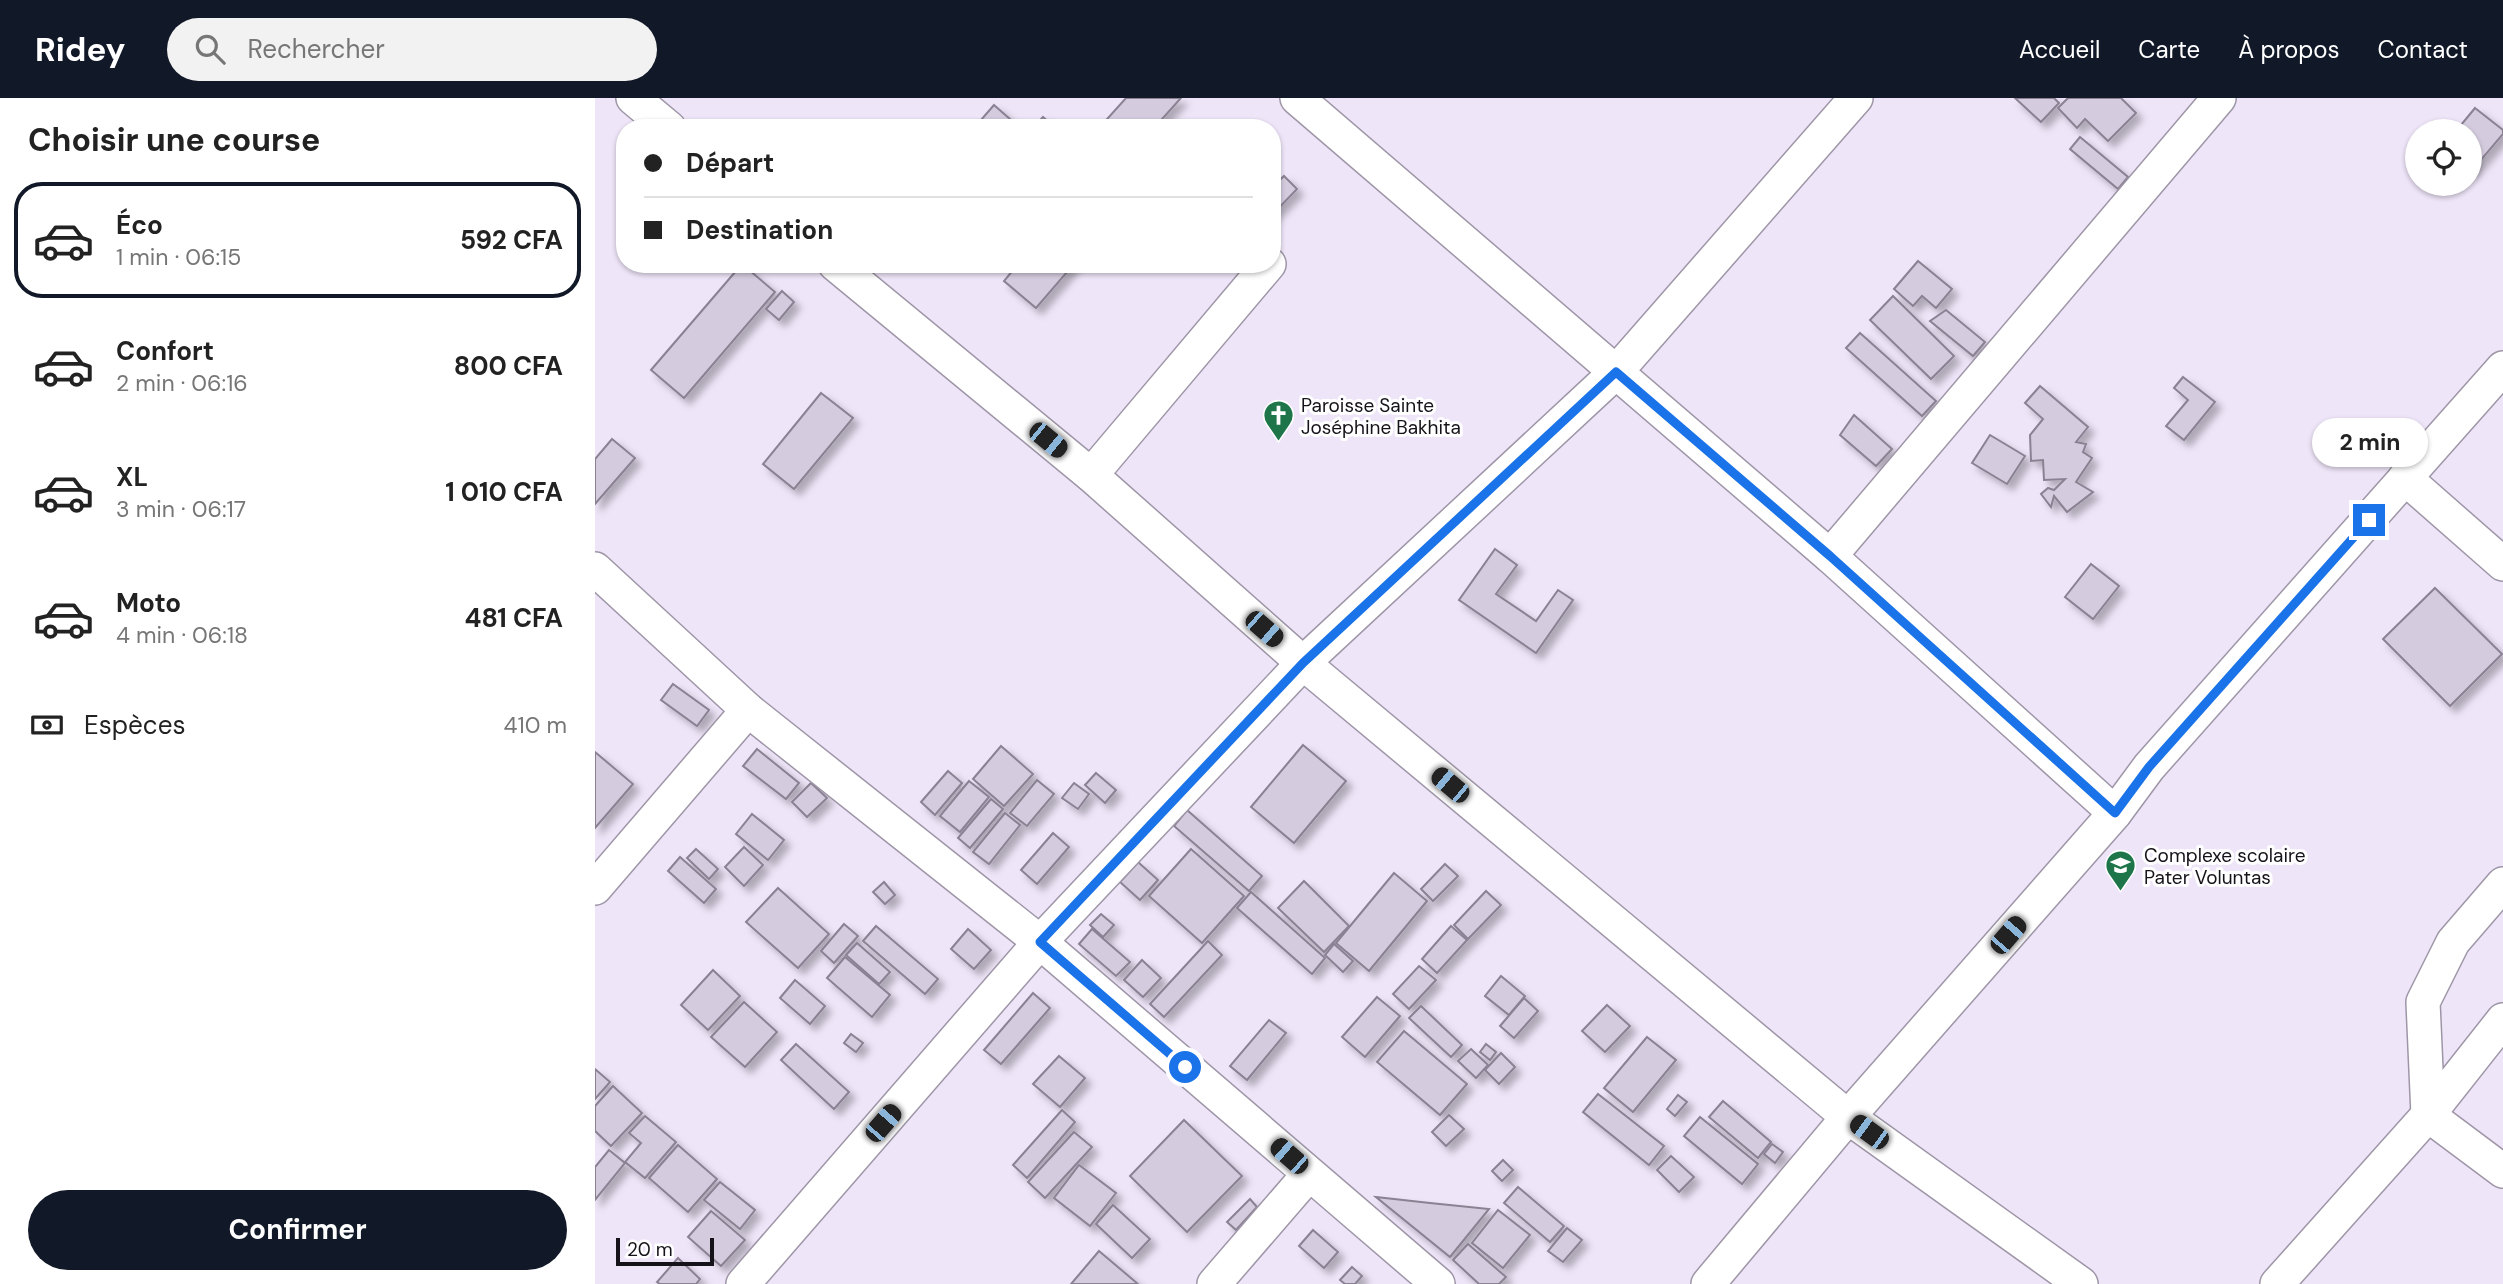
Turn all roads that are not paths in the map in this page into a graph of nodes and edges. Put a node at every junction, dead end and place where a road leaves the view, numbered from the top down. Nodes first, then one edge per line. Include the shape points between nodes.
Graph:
1 (633, 98) edge
2 (1297, 98) edge
3 (1856, 98) edge
4 (2219, 98) edge
5 (659, 119) edge
6 (846, 273) edge
7 (1262, 273) edge
8 (2503, 368) edge
9 (1616, 372) junction
10 (1091, 475) junction
11 (2405, 478) junction
12 (1830, 556) junction
13 (2503, 564) edge
14 (595, 569) edge
15 (1303, 663) junction
16 (748, 710) junction
17 (2115, 813) junction
18 (2503, 884) edge
19 (595, 888) edge
20 (1040, 942) junction
21 (2503, 1020) edge
22 (2428, 1115) junction
23 (1848, 1117) junction
24 (2503, 1171) edge
25 (1309, 1174) junction
26 (743, 1284) edge
27 (1214, 1284) edge
28 (1438, 1284) edge
29 (1708, 1284) edge
30 (2081, 1284) edge
31 (2277, 1284) edge

1 - 5 street
2 - 9 street
3 - 9 street
4 - 12 street
6 - 10 street
7 - 10 street
8 - 11 street
9 - 12 street
9 - 15 street
10 - 15 street
11 - 13 street
11 - 17 street via 2149,767
12 - 17 street
14 - 16 street
15 - 20 street
15 - 23 street
16 - 19 street
16 - 20 street
17 - 23 street
18 - 22 street via 2453,942 2423,1002
20 - 25 street
20 - 26 street
21 - 22 street
22 - 24 street
22 - 31 street
23 - 29 street
23 - 30 street
25 - 27 street
25 - 28 street

